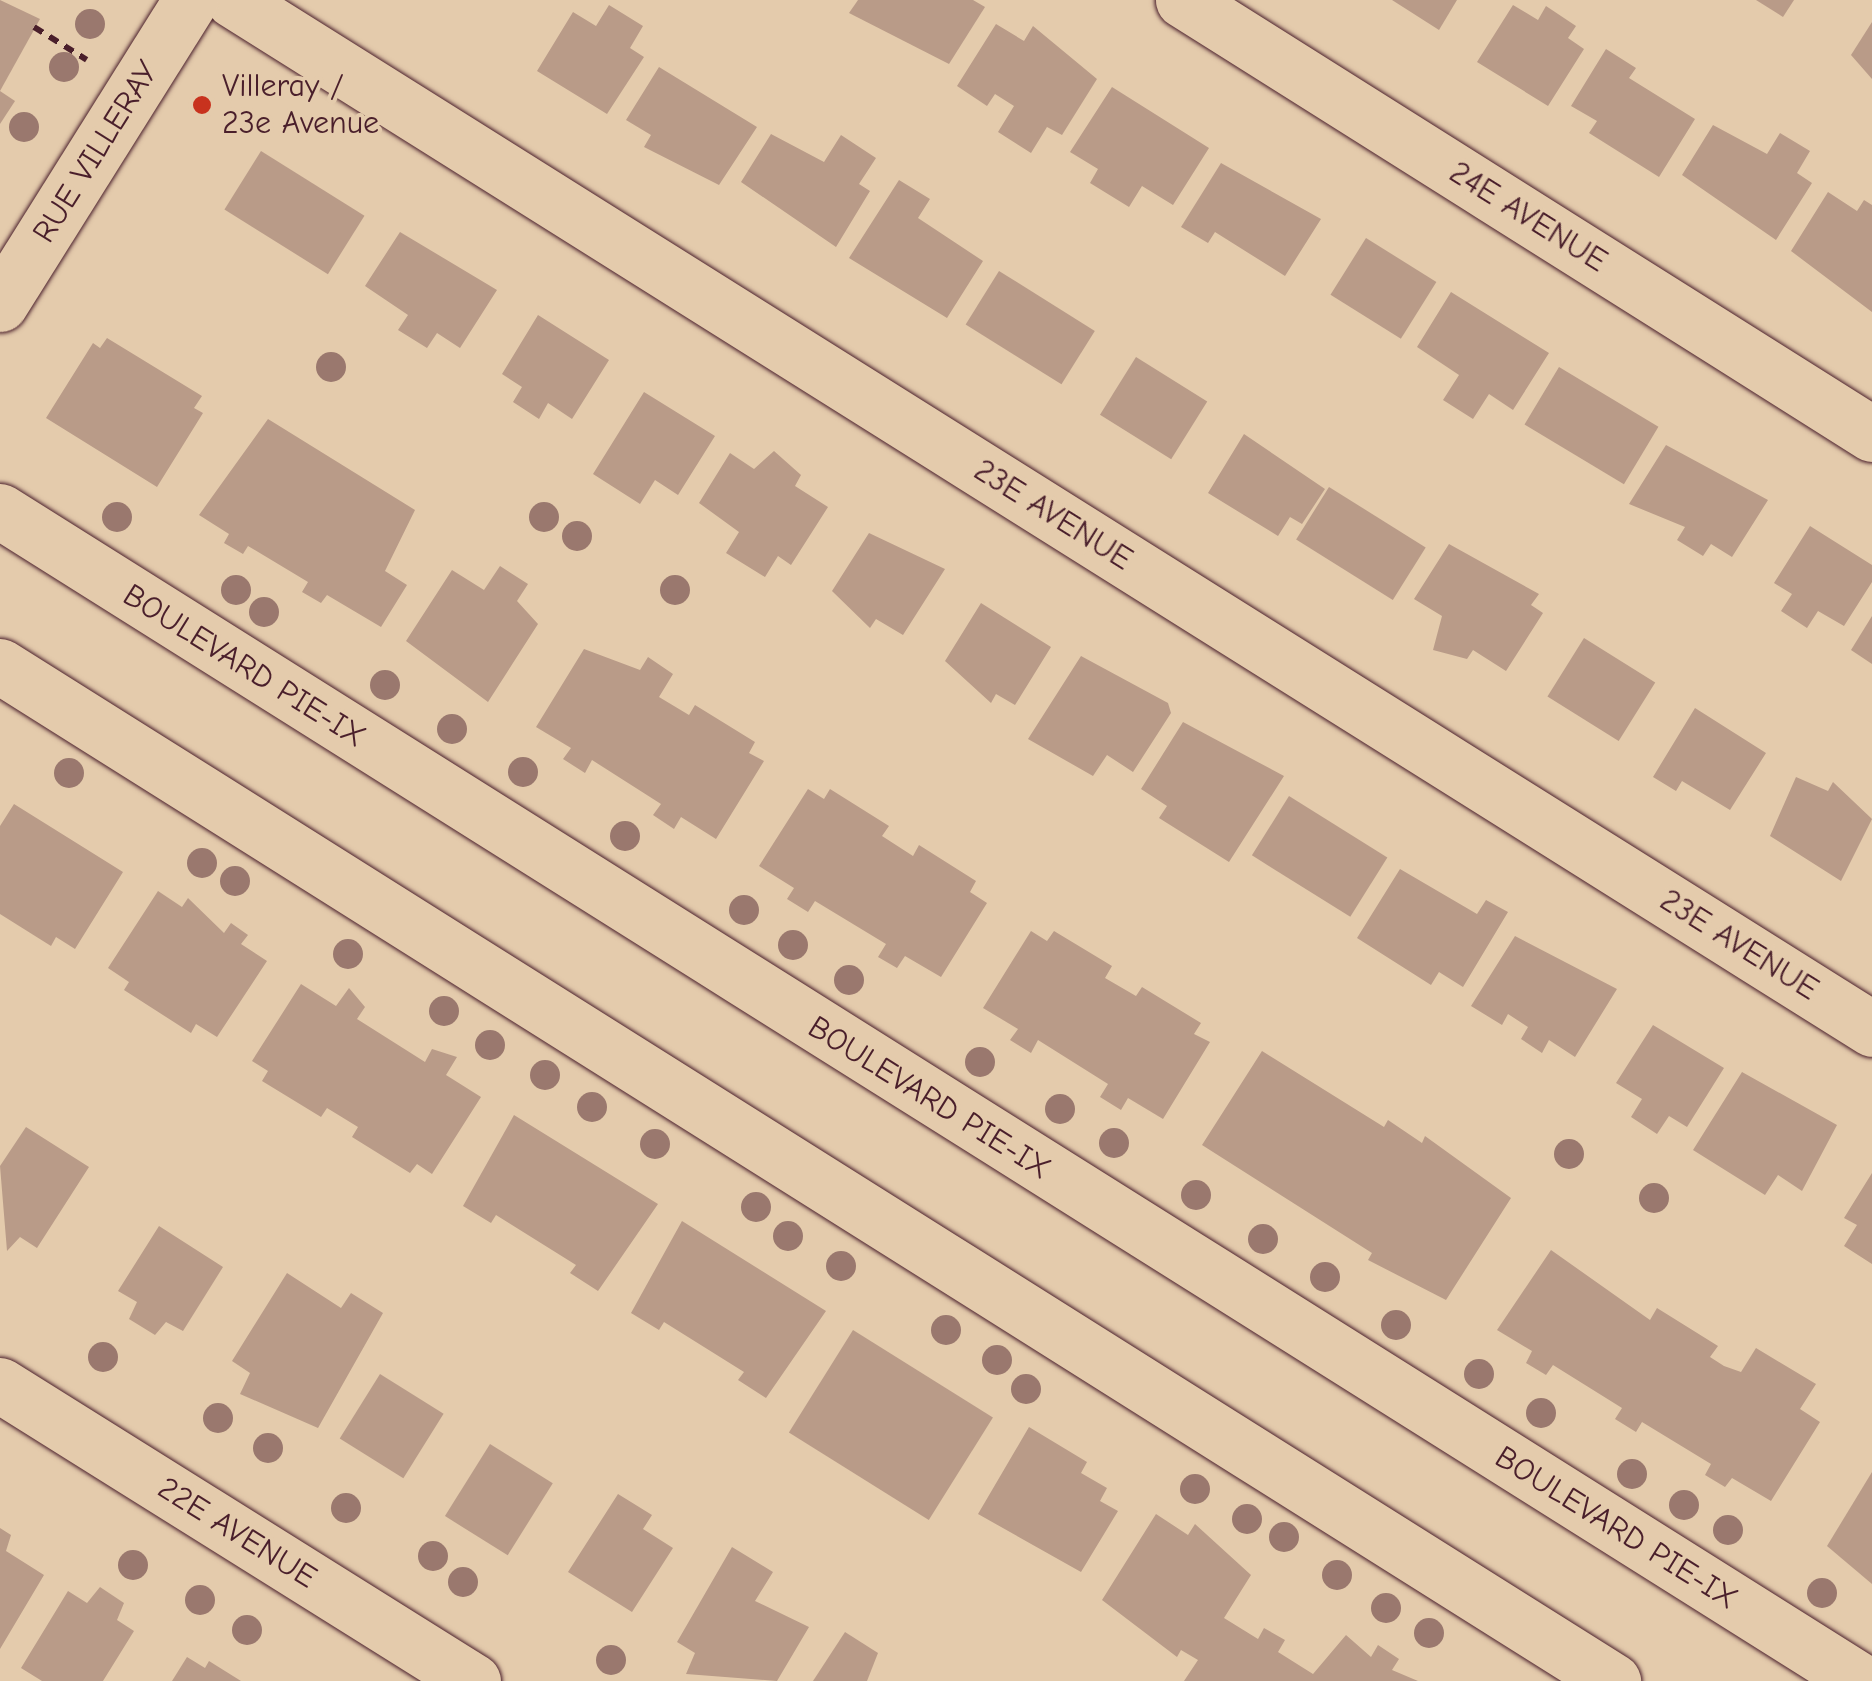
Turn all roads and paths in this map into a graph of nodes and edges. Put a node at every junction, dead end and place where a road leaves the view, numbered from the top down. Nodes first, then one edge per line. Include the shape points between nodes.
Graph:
1 (191, 0) edge
2 (233, 0) edge
3 (1183, 0) edge
4 (34, 27) dead end
5 (86, 60) dead end
6 (0, 304) edge
7 (1872, 434) edge
8 (0, 511) edge
9 (0, 666) edge
10 (1872, 1029) edge
11 (0, 1385) edge
12 (473, 1681) edge
13 (1613, 1681) edge
14 (1861, 1681) edge

1 - 6 main road, RUE VILLERAY
2 - 10 main road, 23E AVENUE
3 - 7 main road, 24E AVENUE
4 - 5 path
8 - 14 main road, BOULEVARD PIE-IX
9 - 13 main road
11 - 12 main road, 22E AVENUE

